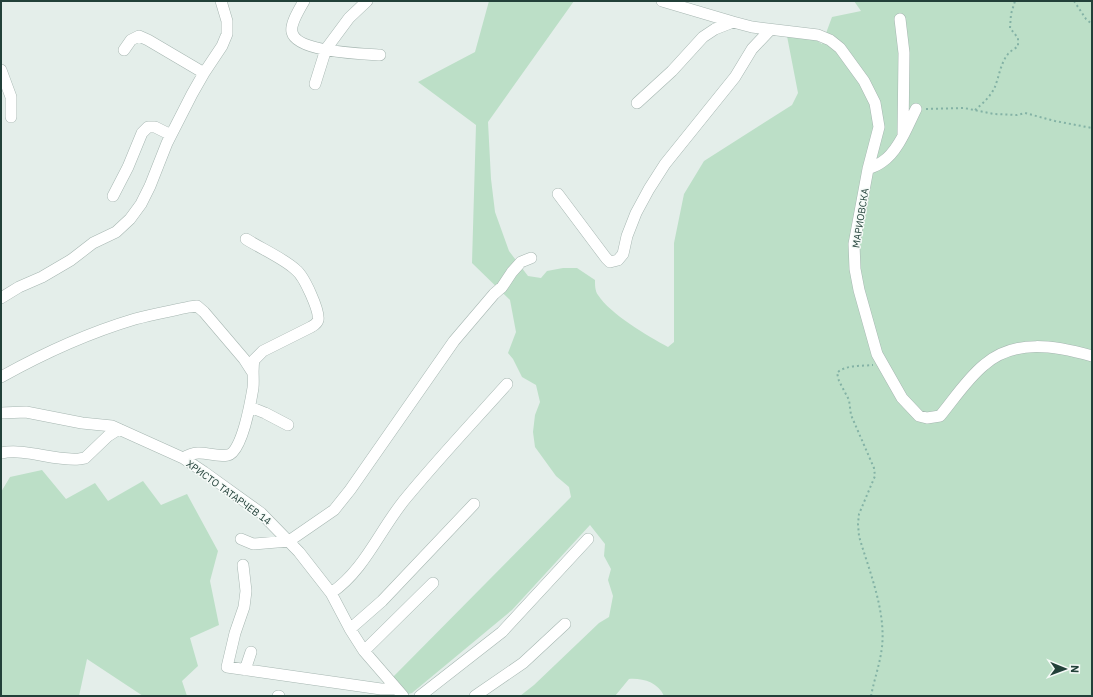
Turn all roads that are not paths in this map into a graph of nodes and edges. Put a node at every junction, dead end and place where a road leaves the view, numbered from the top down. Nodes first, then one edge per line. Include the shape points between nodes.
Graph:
1 (221, 1) edge
2 (304, 1) edge
3 (367, 1) edge
4 (662, 1) edge
5 (900, 20) dead end
6 (733, 22) junction
7 (770, 30) junction
8 (326, 49) junction
9 (124, 50) dead end
10 (380, 55) dead end
11 (1, 70) edge
12 (204, 73) junction
13 (315, 84) dead end
14 (637, 103) dead end
15 (916, 108) road end
16 (11, 117) dead end
17 (172, 135) junction
18 (903, 135) junction
19 (868, 169) junction
20 (558, 194) dead end
21 (113, 196) dead end
22 (246, 239) dead end
23 (531, 258) dead end
24 (1, 298) edge
25 (1092, 356) edge
26 (254, 375) junction
27 (1, 377) edge
28 (507, 384) dead end
29 (250, 407) junction
30 (1, 413) edge
31 (288, 425) dead end
32 (119, 430) junction
33 (1, 453) edge
34 (183, 458) junction
35 (474, 504) dead end
36 (241, 539) dead end
37 (588, 539) dead end
38 (289, 541) junction
39 (244, 565) dead end
40 (433, 583) dead end
41 (331, 593) junction
42 (565, 624) dead end
43 (350, 629) junction
44 (364, 651) junction
45 (251, 652) dead end
46 (245, 670) junction
47 (400, 693) edge
48 (420, 696) edge
49 (475, 696) edge

1 - 12 street via 227,21 227,34
2 - 8 street via 292,25 292,32 297,41
3 - 8 street via 349,18
4 - 6 street, МАРИОВСКА
5 - 18 street via 904,53
6 - 7 street, МАРИОВСКА
6 - 14 street via 703,37 672,71
7 - 19 street, МАРИОВСКА via 818,34 830,40 840,48 864,81 875,103 879,127
7 - 20 street via 752,49 735,77 657,176 636,213 623,254 618,260 610,262 606,258
8 - 10 street
8 - 13 street
9 - 12 street via 139,36
11 - 16 street via 10,97
12 - 17 street
15 - 18 street
17 - 21 street via 155,127 148,127 142,133
17 - 24 street via 141,204 124,226 42,277 18,287
18 - 19 street via 883,162
19 - 25 street, МАРИОВСКА via 854,244 854,269 877,354 902,398 919,416 940,416 983,365 1004,352 1028,346 1051,347
22 - 26 street via 299,272 318,316 316,324 259,354 254,360
23 - 38 street via 521,262 454,341 341,502 326,516
26 - 27 street via 244,359 204,312 196,306 189,306 137,318 94,333 57,347
26 - 29 street
28 - 41 street via 406,498 355,572
29 - 31 street
29 - 34 street via 238,446 231,454 228,456 192,453
30 - 32 street, ХРИСТО ТАТАРЧЕВ 14 via 26,412 112,426
32 - 33 street via 79,460
32 - 34 street, ХРИСТО ТАТАРЧЕВ 14
34 - 38 street, ХРИСТО ТАТАРЧЕВ 14 via 261,513
35 - 43 street via 382,601
36 - 38 street via 253,544
37 - 48 street via 502,632
38 - 41 street, ХРИСТО ТАТАРЧЕВ 14
39 - 46 street via 244,607 227,668
40 - 44 street
41 - 43 street, ХРИСТО ТАТАРЧЕВ 14
42 - 49 street via 523,663
43 - 44 street, ХРИСТО ТАТАРЧЕВ 14
44 - 47 street, ХРИСТО ТАТАРЧЕВ 14
45 - 46 street
46 - 47 street

